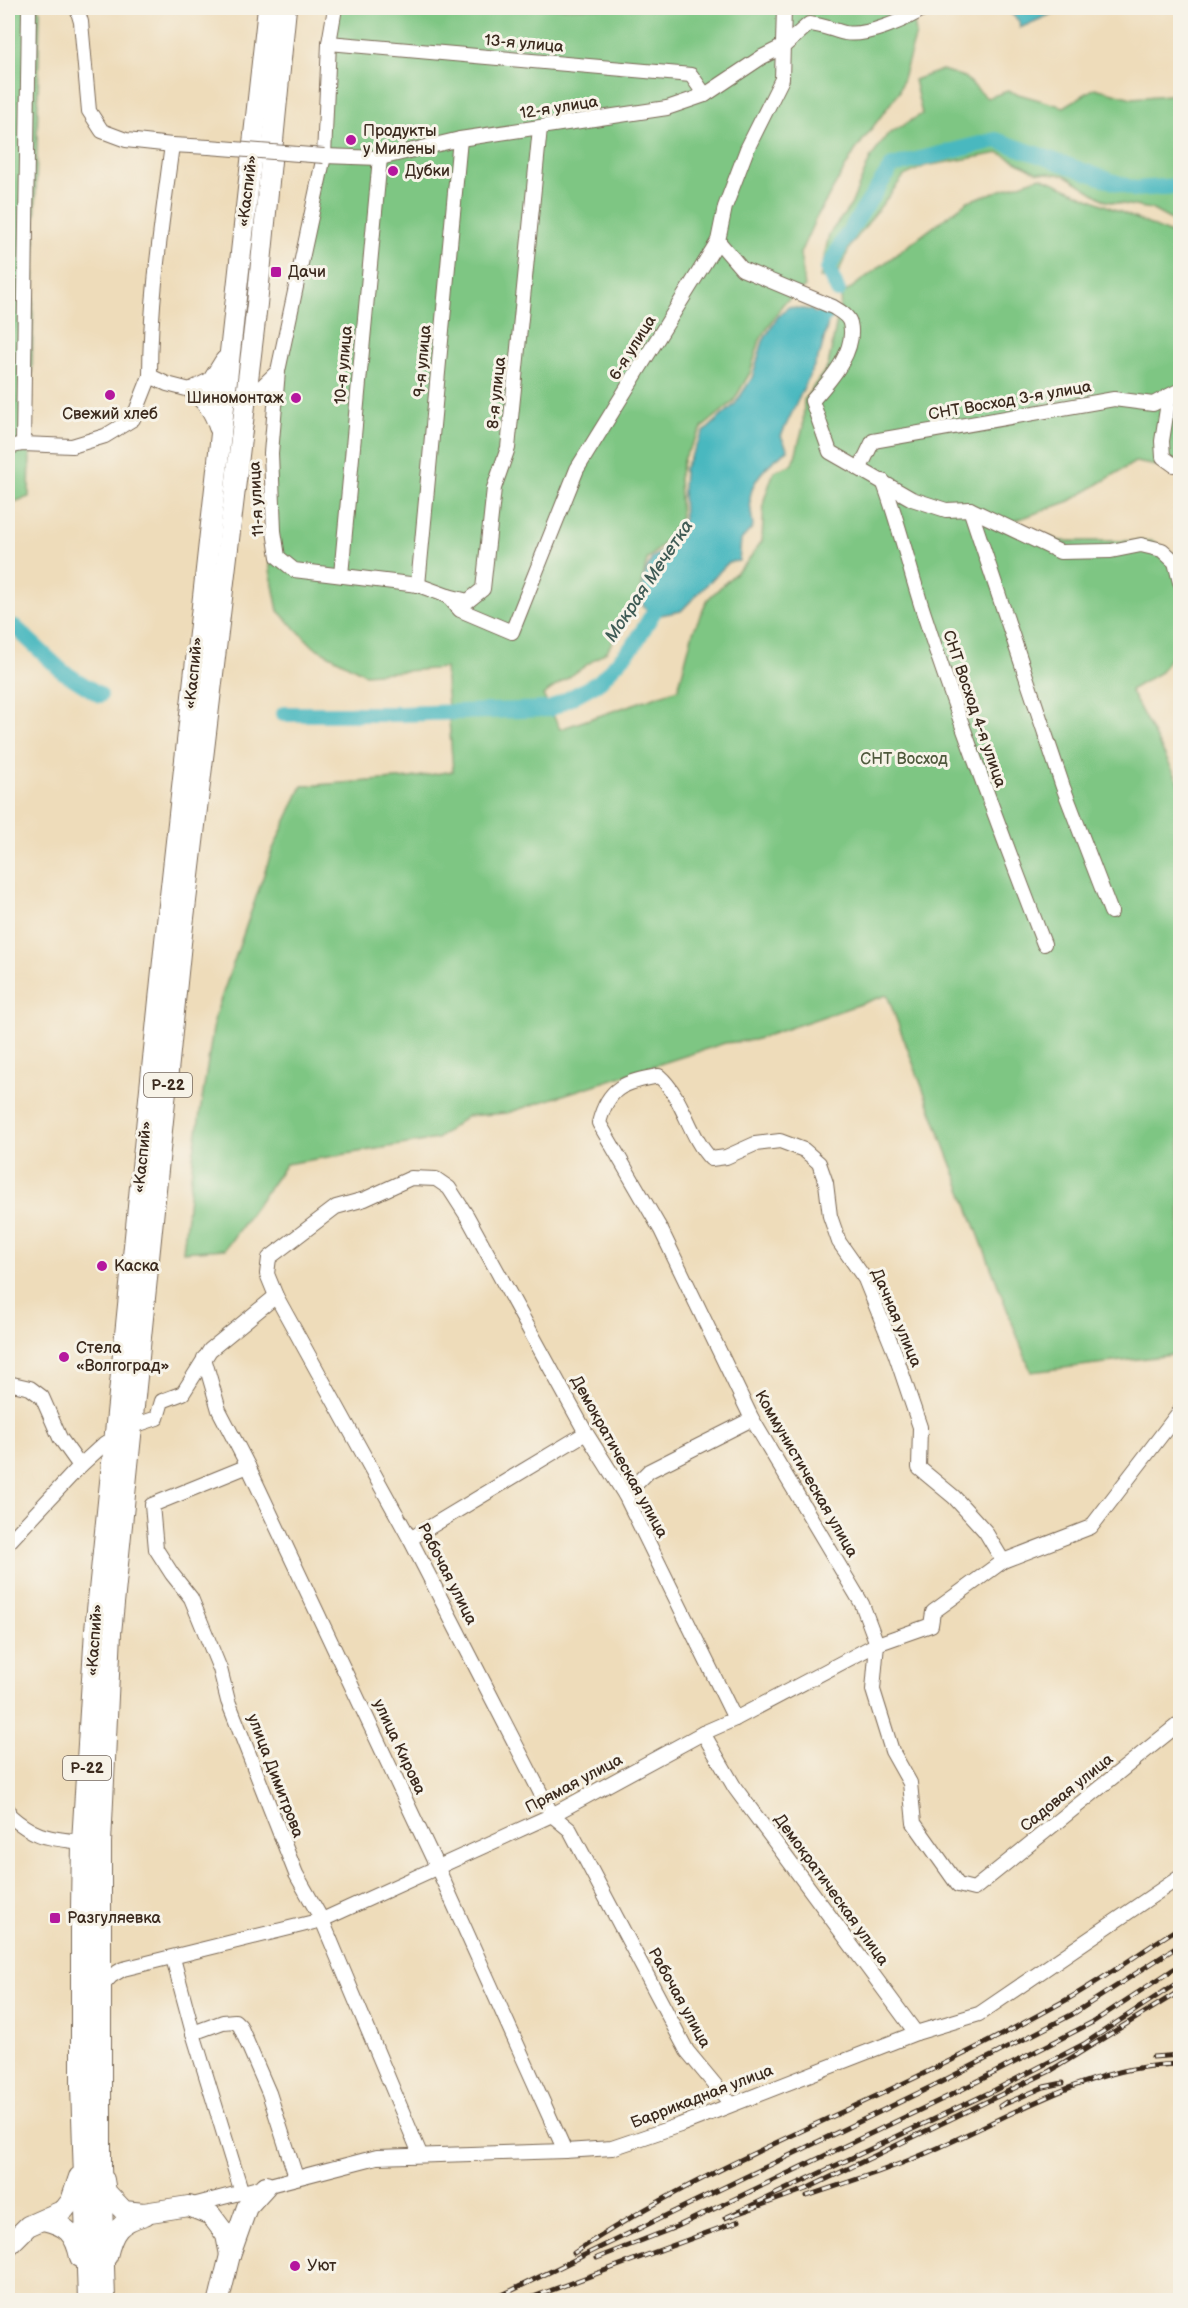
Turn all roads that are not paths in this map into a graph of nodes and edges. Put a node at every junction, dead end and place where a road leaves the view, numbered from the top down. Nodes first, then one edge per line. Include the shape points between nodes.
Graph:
1 (29, 8) edge
2 (77, 8) edge
3 (267, 8) edge
4 (286, 8) edge
5 (335, 8) edge
6 (784, 8) edge
7 (924, 8) edge
8 (329, 43) junction
9 (784, 46) junction
10 (705, 95) junction
11 (540, 128) junction
12 (460, 140) junction
13 (172, 145) junction
14 (324, 156) junction
15 (380, 158) junction
16 (718, 241) junction
17 (228, 356) junction
18 (278, 371) junction
19 (150, 376) junction
20 (194, 392) junction
21 (1175, 393) edge
22 (245, 403) junction
23 (220, 429) junction
24 (23, 444) junction
25 (8, 447) edge
26 (1180, 465) edge
27 (860, 468) junction
28 (883, 482) junction
29 (970, 509) junction
30 (341, 575) junction
31 (1180, 582) edge
32 (418, 585) junction
33 (448, 596) junction
34 (1111, 912) dead end
35 (1044, 944) dead end
36 (631, 1081) joint
37 (467, 1216) joint
38 (276, 1296) junction
39 (204, 1358) junction
40 (8, 1383) edge
41 (1180, 1411) edge
42 (752, 1419) junction
43 (586, 1433) junction
44 (117, 1435) junction
45 (80, 1466) junction
46 (248, 1466) junction
47 (625, 1495) junction
48 (410, 1539) junction
49 (8, 1543) edge
50 (1003, 1561) junction
51 (877, 1644) junction
52 (735, 1719) junction
53 (1180, 1723) edge
54 (703, 1733) junction
55 (8, 1810) edge
56 (552, 1815) junction
57 (82, 1842) junction
58 (438, 1869) junction
59 (1180, 1877) edge
60 (974, 1889) joint
61 (322, 1920) junction
62 (101, 1947) junction
63 (173, 1958) junction
64 (123, 1969) junction
65 (100, 1988) junction
66 (193, 2033) junction
67 (916, 2033) junction
68 (731, 2104) junction
69 (565, 2151) junction
70 (420, 2154) junction
71 (91, 2166) junction
72 (296, 2177) junction
73 (266, 2186) junction
74 (242, 2193) junction
75 (189, 2206) junction
76 (156, 2212) junction
77 (43, 2220) junction
78 (8, 2246) edge
79 (230, 2255) junction
80 (102, 2276) junction
81 (87, 2296) edge
82 (105, 2301) edge
83 (219, 2301) edge

1 - 24 street
2 - 13 street, 12-я улица via 89,111 102,130 126,140
3 - 17 highway, «Каспий» / Р-22
4 - 22 highway, «Каспий» / Р-22
5 - 8 street, 11-я улица
6 - 9 street, 6-я улица
7 - 9 street, 12-я улица via 868,31 848,33 809,24
8 - 10 street, 13-я улица via 691,75
8 - 14 street, 11-я улица
9 - 10 street, 12-я улица
9 - 16 street, 6-я улица via 782,79 747,149 725,207
10 - 11 street, 12-я улица via 667,108
11 - 12 street, 12-я улица
11 - 33 street, 8-я улица via 508,447 494,488 483,589 468,600
12 - 15 street, 12-я улица
12 - 32 street, 9-я улица
13 - 14 street, 12-я улица, bridge
13 - 19 street via 154,302
14 - 15 street, 12-я улица
14 - 18 street, 11-я улица
15 - 30 street, 10-я улица
16 - 27 street via 742,269 833,307 850,322 849,344 835,375 812,401 830,452
16 - 33 street, 6-я улица via 577,469 512,632 460,610
17 - 20 highway via 212,382
17 - 23 highway, «Каспий» / Р-22
18 - 22 street
18 - 30 street, 11-я улица via 271,453 278,557 294,570
19 - 20 street
19 - 24 street via 133,419 105,435 72,446
20 - 23 highway via 214,411
21 - 26 street via 1162,441 1163,457
21 - 27 street, СНТ Восход 3-я улица via 1153,404 1114,399 873,441
22 - 44 highway, «Каспий» / Р-22
23 - 44 highway, «Каспий» / Р-22
24 - 25 street
27 - 28 street
28 - 29 street via 912,499 946,510
28 - 35 street, СНТ Восход 4-я улица via 974,760
29 - 31 street via 1060,552 1111,551 1141,545 1162,550 1175,562
29 - 34 street via 1063,786
30 - 32 street, 11-я улица
32 - 33 street, 8-я улица
36 - 42 street, Коммунистическая улица via 613,1092 603,1106 599,1123 662,1230
36 - 50 street, Дачная улица via 658,1076 671,1086 700,1148 711,1159 755,1144 780,1141 804,1150 819,1162 839,1242 865,1279 920,1427 919,1468 954,1497 985,1531
37 - 38 street, Рабочая улица via 449,1188 436,1179 411,1178 336,1208 269,1258 267,1274
37 - 43 street, Демократическая улица
38 - 39 street
38 - 48 street, Рабочая улица
39 - 44 street via 183,1393 162,1401 158,1419
39 - 46 street, улица Кирова via 219,1410
40 - 45 street via 30,1388 42,1397 60,1438
41 - 50 street via 1091,1527
42 - 47 street via 649,1471
42 - 51 street, Коммунистическая улица via 862,1604
43 - 47 street, Демократическая улица
43 - 48 street
44 - 45 street
44 - 57 highway, «Каспий» / Р-22 via 96,1630
44 - 62 highway, «Каспий» / Р-22 via 101,1843
45 - 49 street
46 - 58 street, улица Кирова
46 - 61 street, улица Димитрова via 152,1505 156,1549 191,1599 296,1874
47 - 52 street, Демократическая улица
48 - 56 street, Рабочая улица
50 - 51 street, Прямая улица via 933,1612 932,1625
51 - 52 street, Прямая улица
51 - 60 street, Коммунистическая улица via 873,1690 892,1751 910,1783 914,1823 958,1885
52 - 54 street, Прямая улица
53 - 60 street, Садовая улица
54 - 56 street, Прямая улица
54 - 67 street, Демократическая улица via 735,1788
55 - 57 street via 22,1826 44,1837
56 - 58 street, Прямая улица
56 - 68 street, Рабочая улица via 570,1830 687,2051
57 - 71 highway, «Каспий» / Р-22
58 - 61 street, Прямая улица
58 - 69 street, улица Кирова
59 - 67 street, Баррикадная улица via 979,2014
61 - 63 street, Прямая улица
61 - 70 street, улица Димитрова
62 - 64 street
62 - 65 highway, «Каспий» / Р-22
63 - 64 street, Прямая улица
63 - 66 street
64 - 65 street
65 - 71 highway, «Каспий» / Р-22
66 - 72 street via 224,2022 235,2021 240,2026
66 - 74 street
67 - 68 street, Баррикадная улица
68 - 69 street, Баррикадная улица via 612,2148
69 - 70 street, Баррикадная улица
70 - 72 street, Баррикадная улица via 377,2157
71 - 76 highway via 106,2192 124,2211
71 - 77 highway via 64,2210
71 - 80 highway, Р-22
71 - 81 highway, Р-22
72 - 73 street, Баррикадная улица
73 - 74 street, Баррикадная улица
73 - 79 highway via 247,2207
74 - 75 street, Баррикадная улица
75 - 76 highway
75 - 79 highway via 211,2215 226,2235
76 - 80 highway via 131,2218 121,2225 110,2244
77 - 78 highway via 28,2226
77 - 81 highway via 62,2226 72,2235
79 - 83 highway
80 - 82 highway, Р-22

